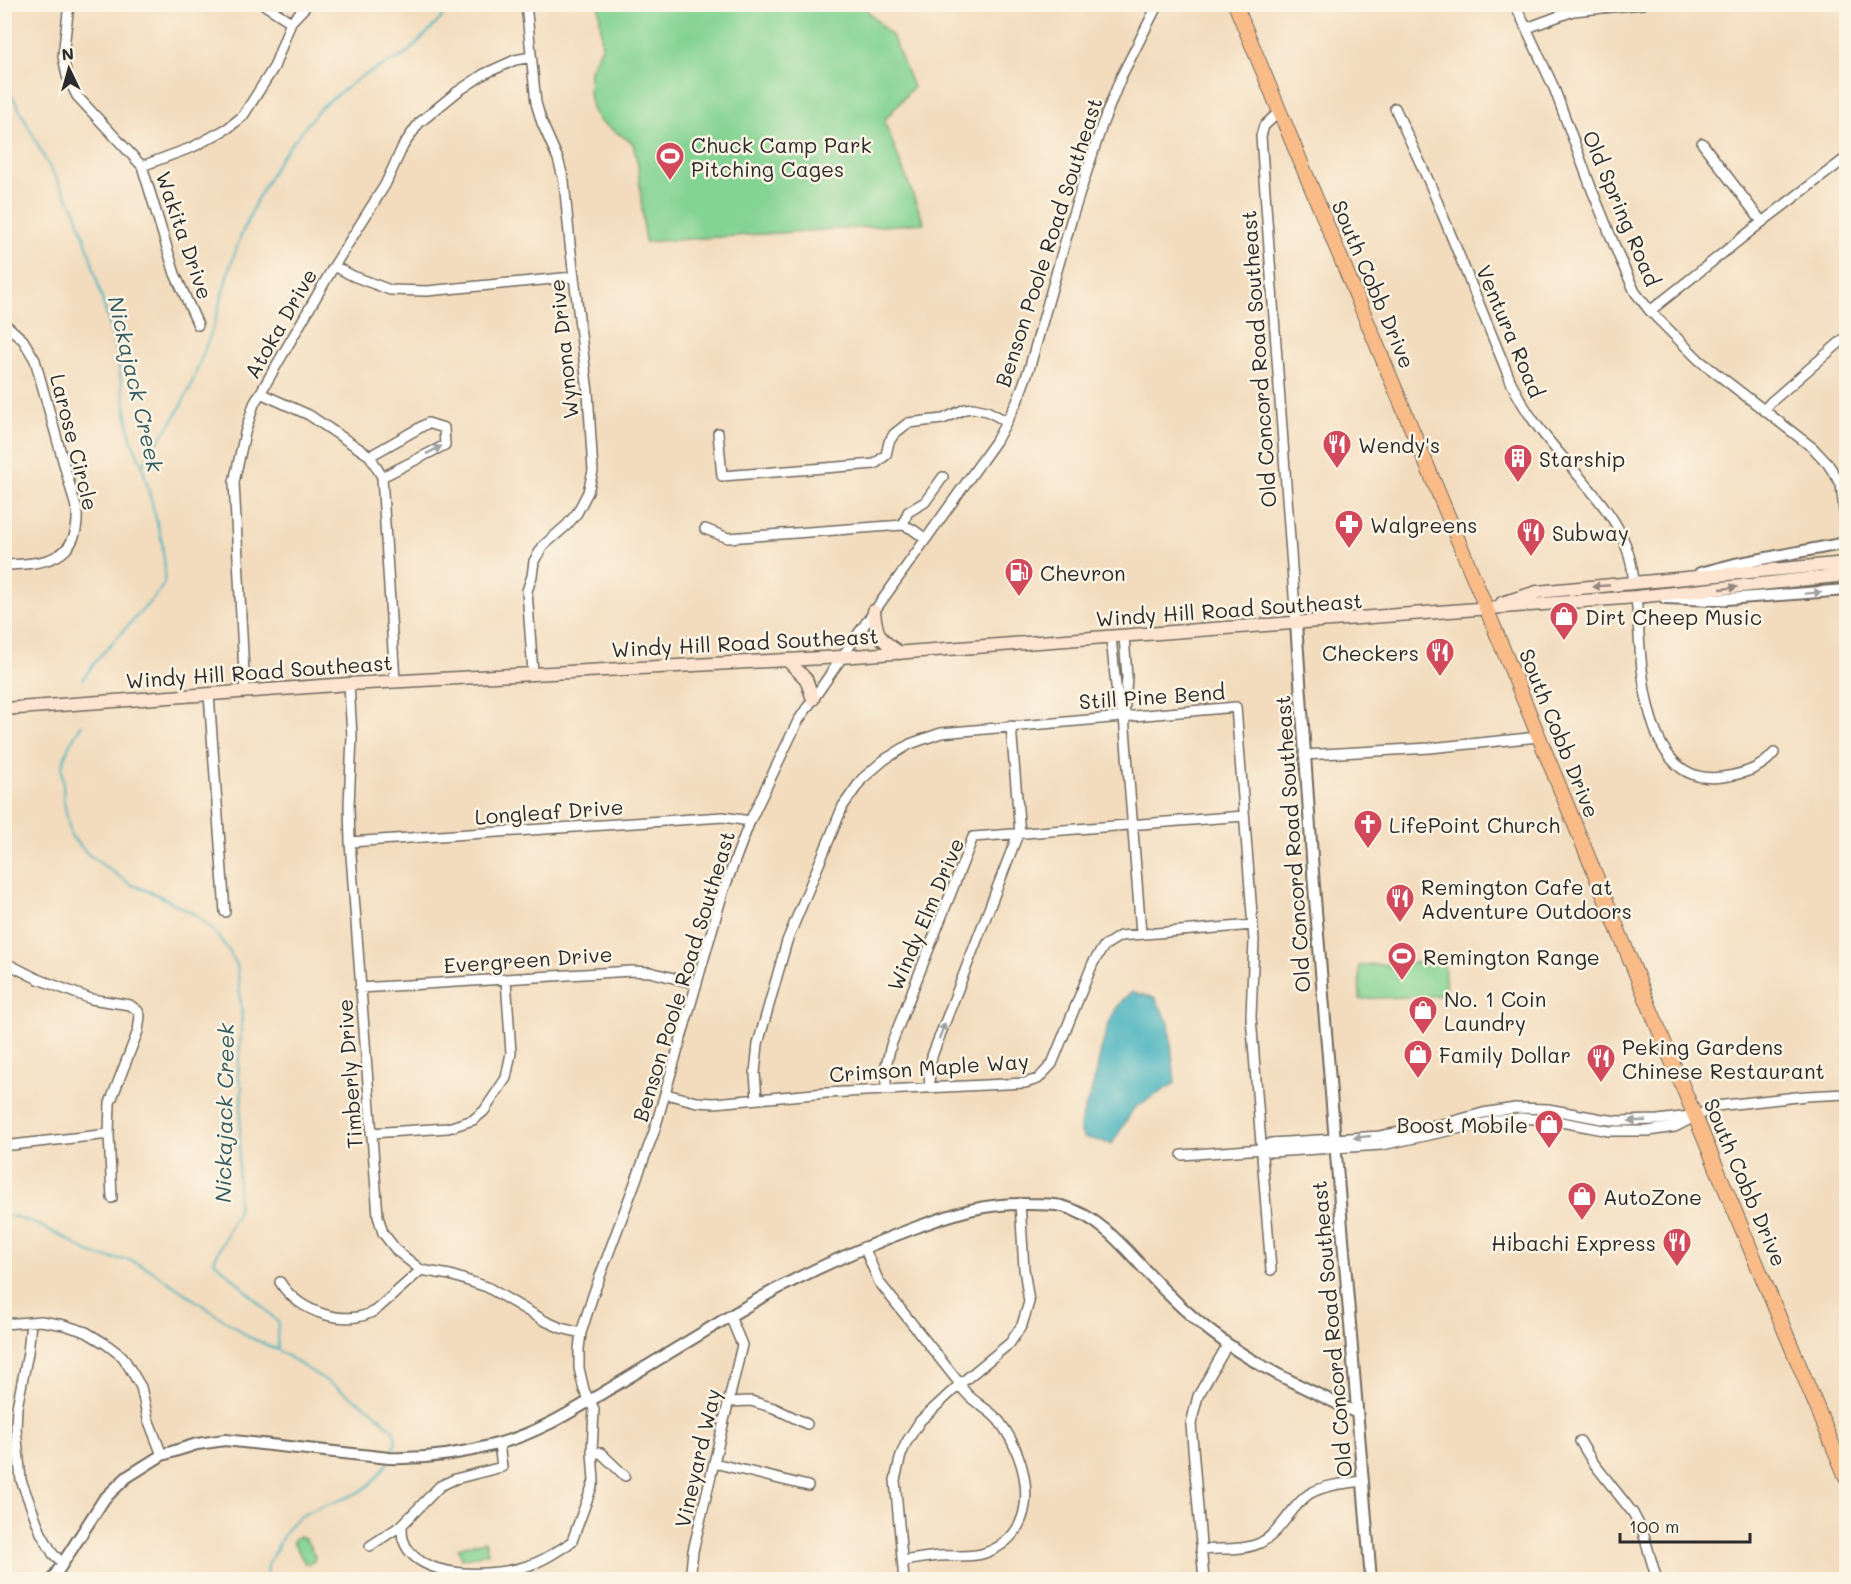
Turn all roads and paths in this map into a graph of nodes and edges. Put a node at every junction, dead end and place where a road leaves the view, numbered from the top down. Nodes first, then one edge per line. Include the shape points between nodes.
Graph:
1 (69, 4) edge
2 (263, 4) edge
3 (308, 4) edge
4 (526, 4) edge
5 (1158, 4) edge
6 (1235, 4) edge
7 (1515, 4) edge
8 (1643, 4) edge
9 (291, 22) junction
10 (1527, 28) junction
11 (531, 57) junction
12 (1395, 108) dead end
13 (1279, 112) junction
14 (1702, 143) dead end
15 (1846, 158) edge
16 (142, 166) junction
17 (1762, 222) junction
18 (334, 266) junction
19 (573, 278) junction
20 (1650, 311) junction
21 (4, 323) edge
22 (198, 325) dead end
23 (1846, 337) edge
24 (260, 393) junction
25 (1764, 410) junction
26 (1006, 421) junction
27 (718, 433) dead end
28 (370, 456) junction
29 (382, 477) junction
30 (943, 477) dead end
31 (1844, 483) edge
32 (903, 525) junction
33 (1846, 528) edge
34 (705, 529) dead end
35 (926, 539) junction
36 (1846, 543) edge
37 (1846, 563) edge
38 (4, 565) edge
39 (1846, 575) edge
40 (1688, 577) junction
41 (1634, 583) junction
42 (1846, 590) edge
43 (1650, 596) junction
44 (1636, 597) junction
45 (1486, 609) junction
46 (874, 611) junction
47 (1296, 623) junction
48 (1118, 637) junction
49 (900, 653) junction
50 (841, 657) junction
51 (787, 660) junction
52 (533, 673) junction
53 (395, 681) junction
54 (350, 684) junction
55 (245, 692) junction
56 (209, 695) junction
57 (813, 699) junction
58 (4, 709) edge
59 (1124, 716) junction
60 (1011, 726) junction
61 (1539, 737) junction
62 (1774, 753) dead end
63 (1304, 755) junction
64 (1244, 816) junction
65 (750, 821) junction
66 (1132, 825) junction
67 (1019, 834) junction
68 (350, 842) junction
69 (225, 912) dead end
70 (1253, 925) junction
71 (1141, 933) junction
72 (4, 962) edge
73 (506, 979) junction
74 (697, 984) junction
75 (360, 988) junction
76 (930, 1087) junction
77 (886, 1089) junction
78 (666, 1094) junction
79 (1846, 1094) edge
80 (757, 1099) junction
81 (1695, 1115) junction
82 (371, 1133) junction
83 (109, 1134) junction
84 (4, 1144) edge
85 (1336, 1144) junction
86 (1262, 1149) junction
87 (1182, 1155) dead end
88 (112, 1198) dead end
89 (1020, 1203) junction
90 (864, 1247) junction
91 (421, 1270) junction
92 (1271, 1270) dead end
93 (280, 1282) dead end
94 (730, 1316) junction
95 (31, 1322) junction
96 (4, 1324) edge
97 (581, 1334) junction
98 (1228, 1344) junction
99 (960, 1384) junction
100 (590, 1400) junction
101 (729, 1402) junction
102 (1357, 1413) junction
103 (807, 1424) dead end
104 (1580, 1441) dead end
105 (499, 1444) junction
106 (592, 1452) junction
107 (162, 1455) junction
108 (714, 1463) junction
109 (625, 1476) dead end
110 (1846, 1477) edge
111 (1363, 1481) junction
112 (808, 1486) dead end
113 (402, 1526) junction
114 (370, 1546) dead end
115 (1201, 1550) junction
116 (903, 1560) junction
117 (63, 1563) junction
118 (690, 1578) edge
119 (52, 1580) edge
120 (707, 1580) edge
121 (904, 1580) edge
122 (1204, 1580) edge
123 (1371, 1580) edge
124 (1657, 1580) edge

1 - 16 street, Wakita Drive via 63,56 67,76 77,96
2 - 9 street
3 - 9 street
4 - 11 street, Wynona Drive
5 - 26 street, Benson Poole Road Southeast via 1102,125 1029,371
6 - 13 main road, South Cobb Drive
7 - 10 street, Old Spring Road
8 - 10 street via 1573,11
9 - 16 street via 274,67 243,116 193,147
10 - 20 street, Old Spring Road via 1620,259 1635,292
11 - 18 street, Atoka Drive via 484,74 419,123
11 - 19 street, Wynona Drive via 536,103 564,181
12 - 41 street, Ventura Road via 1523,407 1614,519 1630,554
13 - 45 main road, South Cobb Drive
13 - 47 street, Old Concord Road Southeast via 1264,126 1261,136
14 - 17 street
15 - 17 street
16 - 22 street, Wakita Drive via 175,274
17 - 20 street
18 - 19 street via 390,290 427,291
18 - 24 street, Atoka Drive
19 - 52 street, Wynona Drive via 588,392 593,471 577,513 543,546 534,561 527,591
20 - 25 street, Old Spring Road via 1699,360
21 - 38 street, Larose Circle via 23,340 35,360 77,511 78,528 73,543 57,557 35,564
23 - 25 street
24 - 28 street via 309,415
24 - 55 street, Atoka Drive via 245,433 234,482
25 - 31 street, Old Spring Road via 1813,448
26 - 27 street via 987,411 969,408 943,419 904,425 891,439 886,455 874,464 722,476
26 - 35 street, Benson Poole Road Southeast
28 - 29 street
29 -> 28 street via 445,444 444,428 428,423
29 - 53 street
30 - 32 street via 925,502 908,512
31 - 33 street, Old Spring Road
32 - 34 street via 728,538
32 - 35 street
35 - 46 street, Benson Poole Road Southeast
36 - 40 street, Windy Hill Road Southeast
37 - 40 main road, Windy Hill Road Southeast
43 -> 39 main road, Windy Hill Road Southeast
40 - 41 main road, Windy Hill Road Southeast
41 -> 45 main road, Windy Hill Road Southeast via 1537,592
43 -> 42 street, Windy Hill Road Southeast via 1713,600
43 - 44 main road, Windy Hill Road Southeast
44 - 45 main road, Windy Hill Road Southeast
44 - 62 street via 1644,687 1656,733 1670,757 1687,771 1718,778 1758,768
45 - 47 main road, Windy Hill Road Southeast
45 - 61 main road, South Cobb Drive
46 - 49 main road via 879,636
46 - 50 street, Benson Poole Road Southeast
47 - 48 main road, Windy Hill Road Southeast
47 - 63 street, Old Concord Road Southeast
48 - 49 main road, Windy Hill Road Southeast
48 - 59 street via 1117,695
49 - 50 main road, Windy Hill Road Southeast
50 - 51 main road, Windy Hill Road Southeast
50 - 57 street, Benson Poole Road Southeast
51 - 52 main road, Windy Hill Road Southeast
51 - 57 main road via 806,679
52 - 53 main road, Windy Hill Road Southeast
53 - 54 main road, Windy Hill Road Southeast
54 - 55 main road, Windy Hill Road Southeast
54 - 68 street, Timberly Drive
55 - 56 main road, Windy Hill Road Southeast
56 - 58 main road, Windy Hill Road Southeast
56 - 69 street
57 - 65 street, Benson Poole Road Southeast via 777,761
59 - 60 street, Still Pine Bend
59 - 64 street, Still Pine Bend via 1236,707
59 - 66 street
60 - 67 street
60 - 80 street, Still Pine Bend via 941,733 910,744 873,769 847,799 787,941 758,1044
61 - 63 street
61 - 81 main road, South Cobb Drive
63 - 85 street, Old Concord Road Southeast
64 - 66 street, Windy Elm Drive
64 - 70 street, Still Pine Bend
65 - 68 street, Longleaf Drive via 710,817
65 - 74 street, Benson Poole Road Southeast via 723,892
66 - 67 street, Windy Elm Drive
66 - 71 street
76 -> 67 street via 932,1056
67 - 77 street, Windy Elm Drive via 973,837 891,1045
68 - 75 street, Timberly Drive
70 - 71 street, Crimson Maple Way
70 - 86 street, Still Pine Bend via 1251,1017
71 - 76 street, Crimson Maple Way via 1114,938 1100,951 1055,1059 1043,1075 1025,1083
72 - 83 street via 91,999 130,1005 138,1011 138,1031 110,1098
73 - 74 street, Evergreen Drive via 631,971
73 - 75 street, Evergreen Drive
73 - 82 street via 511,1053 506,1078 484,1111 473,1120 448,1128
74 - 78 street, Benson Poole Road Southeast
75 - 82 street, Timberly Drive
76 - 77 street, Crimson Maple Way
77 - 80 street, Crimson Maple Way
78 - 80 street, Crimson Maple Way via 706,1103
78 - 97 street, Benson Poole Road Southeast
79 - 81 street via 1716,1106
81 - 85 street via 1628,1121 1515,1108
81 - 110 main road, South Cobb Drive
82 - 91 street, Timberly Drive via 380,1226 389,1242
83 - 84 street
83 - 88 street
85 - 86 street via 1271,1152
85 - 102 street, Old Concord Road Southeast
86 - 87 street
86 - 92 street, Still Pine Bend
89 - 90 street via 965,1210
89 - 98 street via 1061,1206 1098,1224 1178,1304
89 - 99 street via 1029,1302 1022,1325 1010,1343
90 - 94 street via 808,1272
90 - 99 street via 879,1282
91 - 93 street via 376,1310 356,1318 337,1317 303,1305
91 - 97 street via 487,1287 545,1321
94 - 100 street
94 - 101 street, Vineyard Way via 742,1345
95 - 96 street
95 - 107 street via 64,1324 86,1332 123,1357 141,1387
95 - 117 street via 17,1407 21,1480 41,1533
97 - 100 street, Benson Poole Road Southeast via 579,1368
98 - 102 street
98 - 115 street via 1198,1396 1191,1424
99 - 116 street via 920,1421 901,1455 895,1480
99 - 116 street via 964,1394 999,1421 1015,1449 1025,1480 1022,1518 1005,1542 982,1554
100 - 105 street via 542,1427
100 - 106 street, Benson Poole Road Southeast via 594,1409
101 - 103 street via 751,1401
101 - 108 street, Vineyard Way
102 - 111 street, Old Concord Road Southeast
104 - 124 street via 1633,1513 1643,1532
105 - 107 street via 409,1458 225,1440
105 - 113 street via 502,1467 440,1486
106 - 109 street via 601,1453
106 - 113 street, Benson Poole Road Southeast via 594,1481 572,1541 532,1565 480,1574 454,1573 411,1555 402,1538
107 - 117 street via 115,1488
108 - 112 street
108 - 118 street, Vineyard Way
111 - 115 street via 1309,1495 1260,1544
111 - 123 street, Old Concord Road Southeast
113 - 114 street
115 - 122 street
116 - 121 street
117 - 119 street
118 - 120 street

